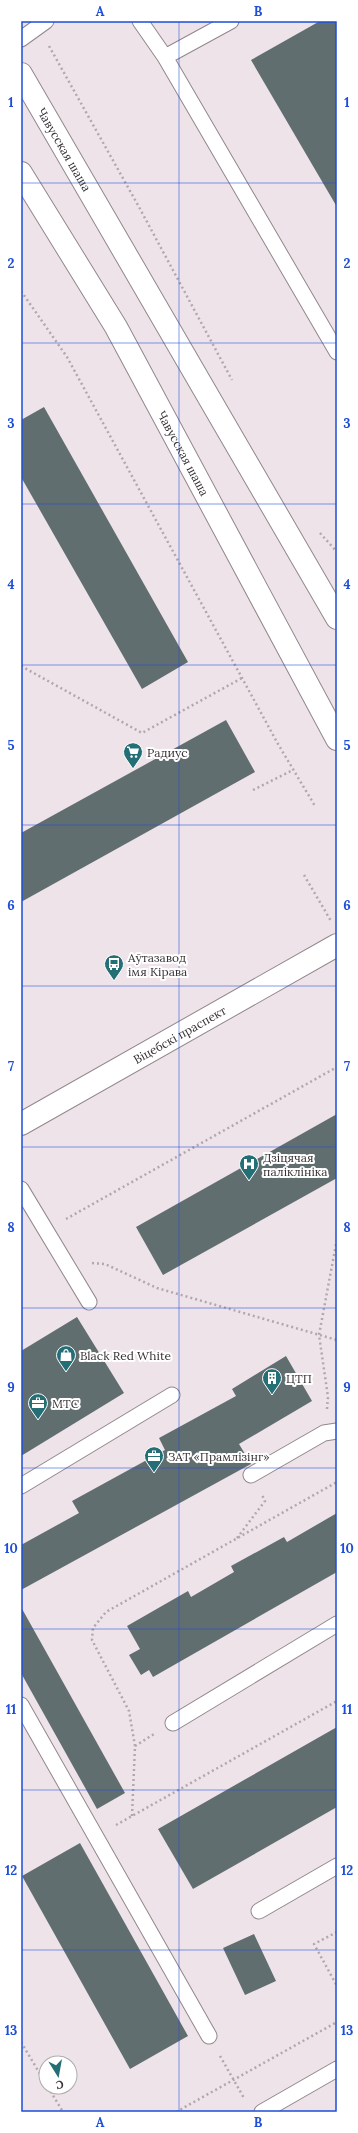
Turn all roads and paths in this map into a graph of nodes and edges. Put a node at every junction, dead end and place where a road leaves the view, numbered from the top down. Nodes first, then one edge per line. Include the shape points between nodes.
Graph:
1 (140, 21) edge
2 (231, 21) edge
3 (41, 24) edge
4 (21, 39) edge
5 (165, 57) junction
6 (21, 74) edge
7 (21, 173) edge
8 (21, 291) edge
9 (337, 352) edge
10 (233, 382) dead end
11 (318, 530) dead end
12 (337, 552) edge
13 (337, 618) edge
14 (21, 666) edge
15 (242, 678) junction
16 (337, 739) edge
17 (293, 770) junction
18 (252, 790) dead end
19 (315, 806) dead end
20 (304, 874) dead end
21 (335, 935) edge
22 (337, 1067) edge
23 (21, 1124) edge
24 (21, 1189) edge
25 (45, 1231) junction
26 (337, 1239) edge
27 (63, 1260) junction
28 (89, 1302) dead end
29 (319, 1334) junction
30 (337, 1340) edge
31 (172, 1395) dead end
32 (331, 1432) edge
33 (251, 1475) joint
34 (337, 1482) edge
35 (21, 1486) edge
36 (236, 1539) junction
37 (337, 1624) edge
38 (337, 1701) edge
39 (21, 1705) edge
40 (173, 1723) dead end
41 (132, 1816) junction
42 (96, 1836) junction
43 (337, 1866) edge
44 (259, 1911) dead end
45 (337, 1932) edge
46 (337, 1986) edge
47 (337, 2022) edge
48 (209, 2036) joint
49 (21, 2042) edge
50 (337, 2069) edge
51 (38, 2071) edge
52 (234, 2080) junction
53 (53, 2095) edge
54 (245, 2099) dead end
55 (63, 2112) edge
56 (176, 2112) edge
57 (262, 2112) edge

1 - 5 lane
2 - 5 lane
3 - 4 lane
3 - 10 path
5 - 9 lane
6 - 13 main road, Чавусская шаша
7 - 16 main road, Чавусская шаша via 116,328
8 - 15 path via 67,357
11 - 12 path
14 - 15 path via 142,733
15 - 17 path
17 - 18 path
17 - 19 path
20 - 21 path
21 - 23 main road, Віцебскі праспект
22 - 25 path
24 - 25 lane
25 - 27 lane
26 - 29 path
27 - 28 lane
27 - 29 path via 105,1264 157,1288
29 - 30 path
29 - 32 path
31 - 35 lane
32 - 33 lane
33 - 36 path via 265,1501
34 - 36 path
36 - 41 path via 106,1612 93,1628 92,1640 129,1711 135,1746
37 - 40 lane
38 - 41 path
39 - 42 lane
41 - 42 path
42 - 48 lane
43 - 44 lane
45 - 46 path via 314,1944
47 - 52 path
48 - 52 path
49 - 51 path
50 - 57 lane
52 - 54 path
52 - 56 path
53 - 55 path

